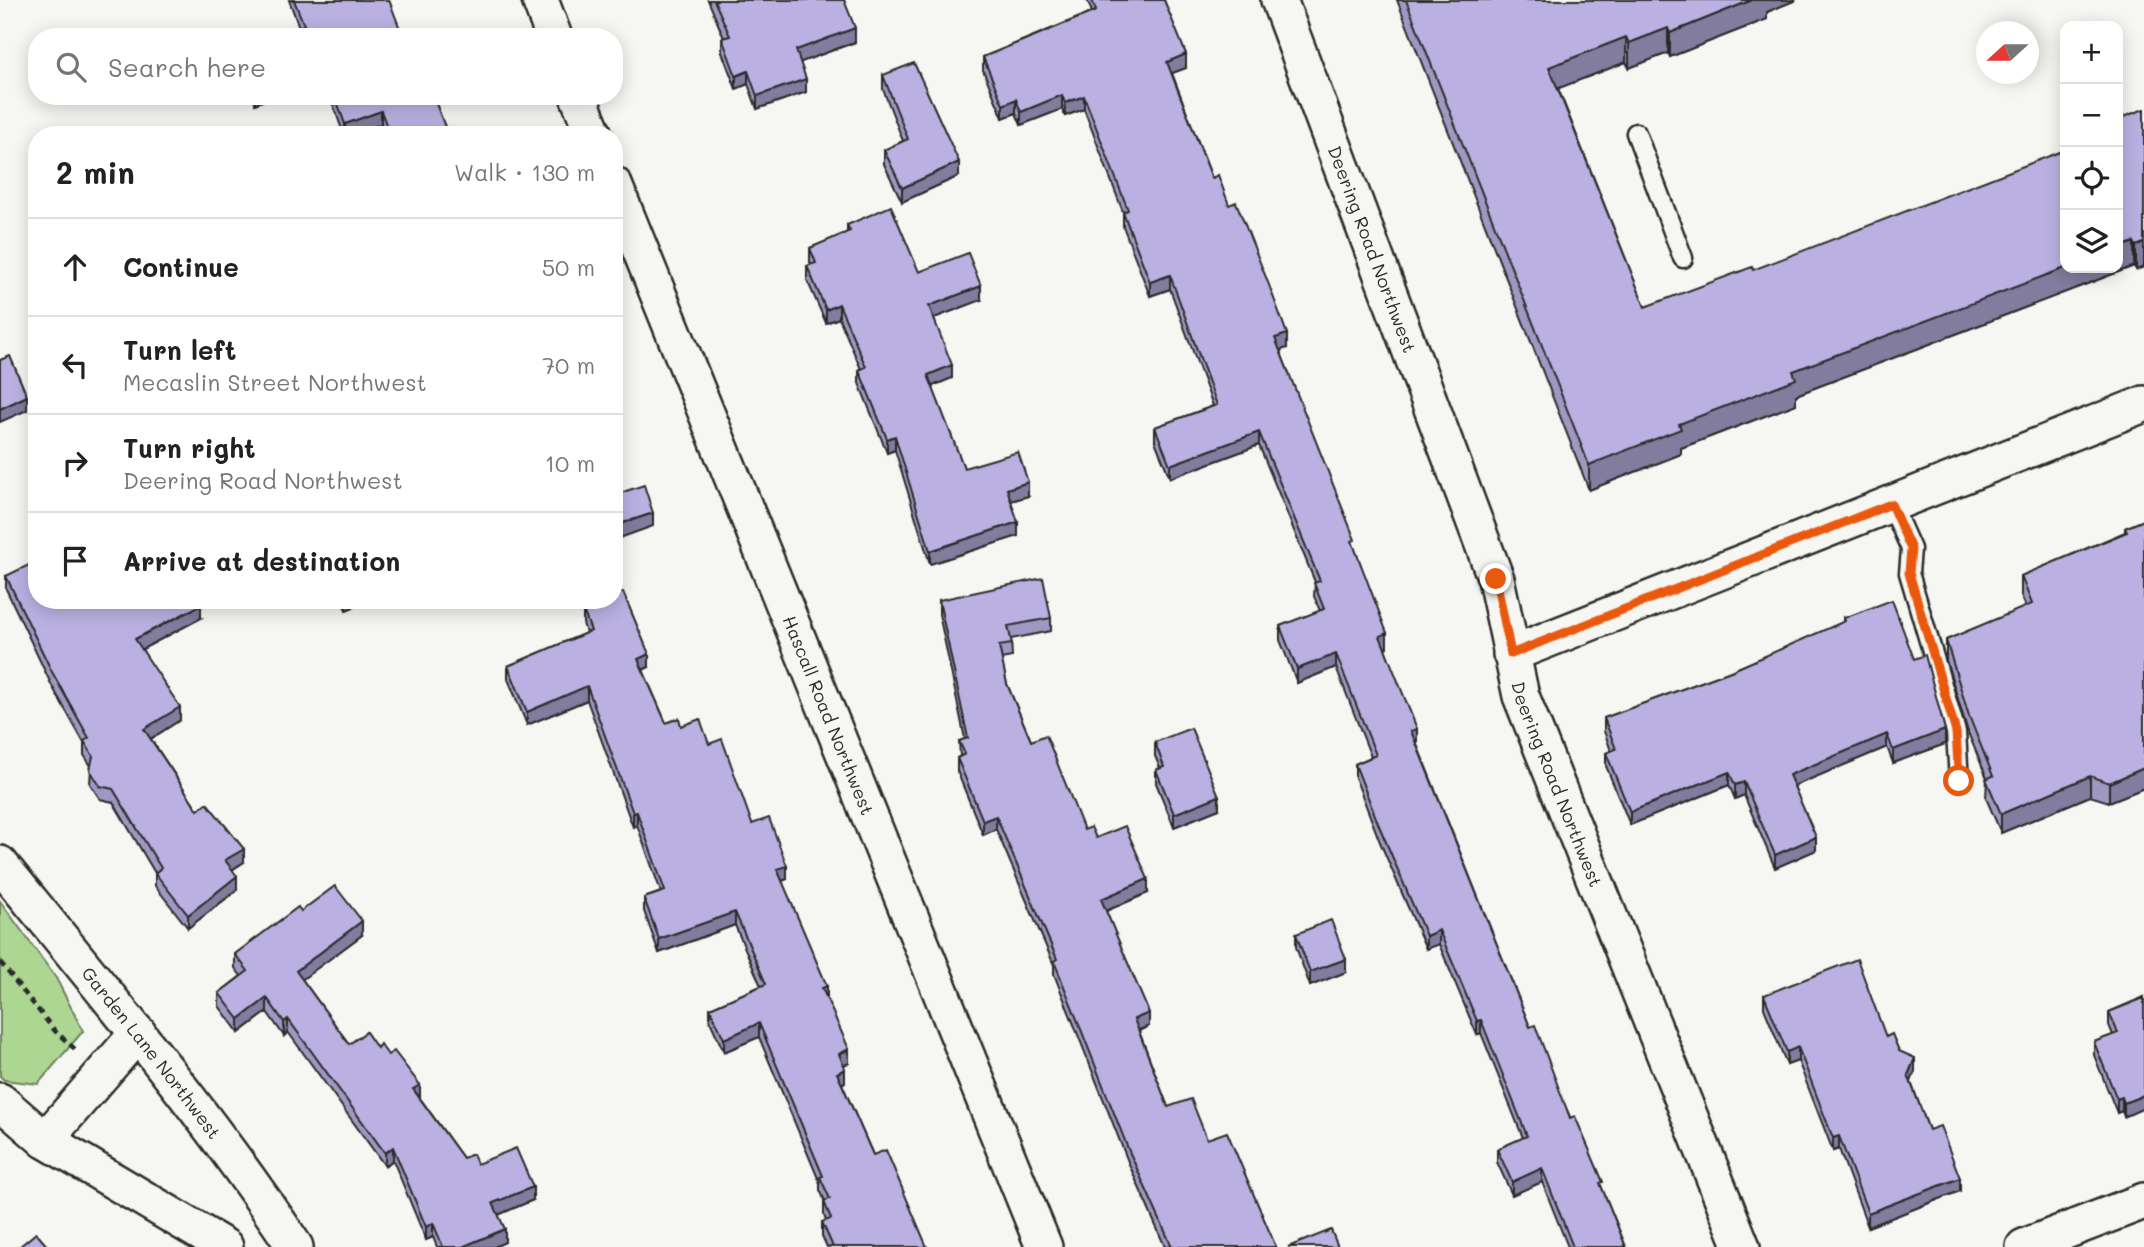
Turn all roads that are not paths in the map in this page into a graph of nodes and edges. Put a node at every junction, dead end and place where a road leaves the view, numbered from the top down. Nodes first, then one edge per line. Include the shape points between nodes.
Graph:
1 (540, 0) edge
2 (1279, 0) edge
3 (551, 28) edge
4 (582, 105) edge
5 (591, 126) edge
6 (1636, 134) dead end
7 (623, 207) edge
8 (1683, 258) dead end
9 (2144, 404) edge
10 (1891, 504) junction
11 (1511, 654) junction
12 (1959, 781) dead end
13 (0, 864) edge
14 (138, 1034) junction
15 (0, 1101) edge
16 (45, 1140) junction
17 (2144, 1201) edge
18 (225, 1247) edge
19 (295, 1247) edge
20 (1044, 1247) edge
21 (1742, 1247) edge
22 (2024, 1247) edge

1 - 3 street
2 - 11 street, Deering Road Northwest via 1496,579
4 - 5 street
6 - 8 lane
7 - 20 street, Hascall Road Northwest
9 - 10 street
10 - 11 street
10 - 12 lane via 1911,549 1909,573 1956,732
11 - 21 street, Deering Road Northwest via 1521,696
13 - 14 street, Garden Lane Northwest
14 - 16 street
14 - 19 street, Garden Lane Northwest via 248,1175
15 - 16 street
16 - 18 street
17 - 22 street

